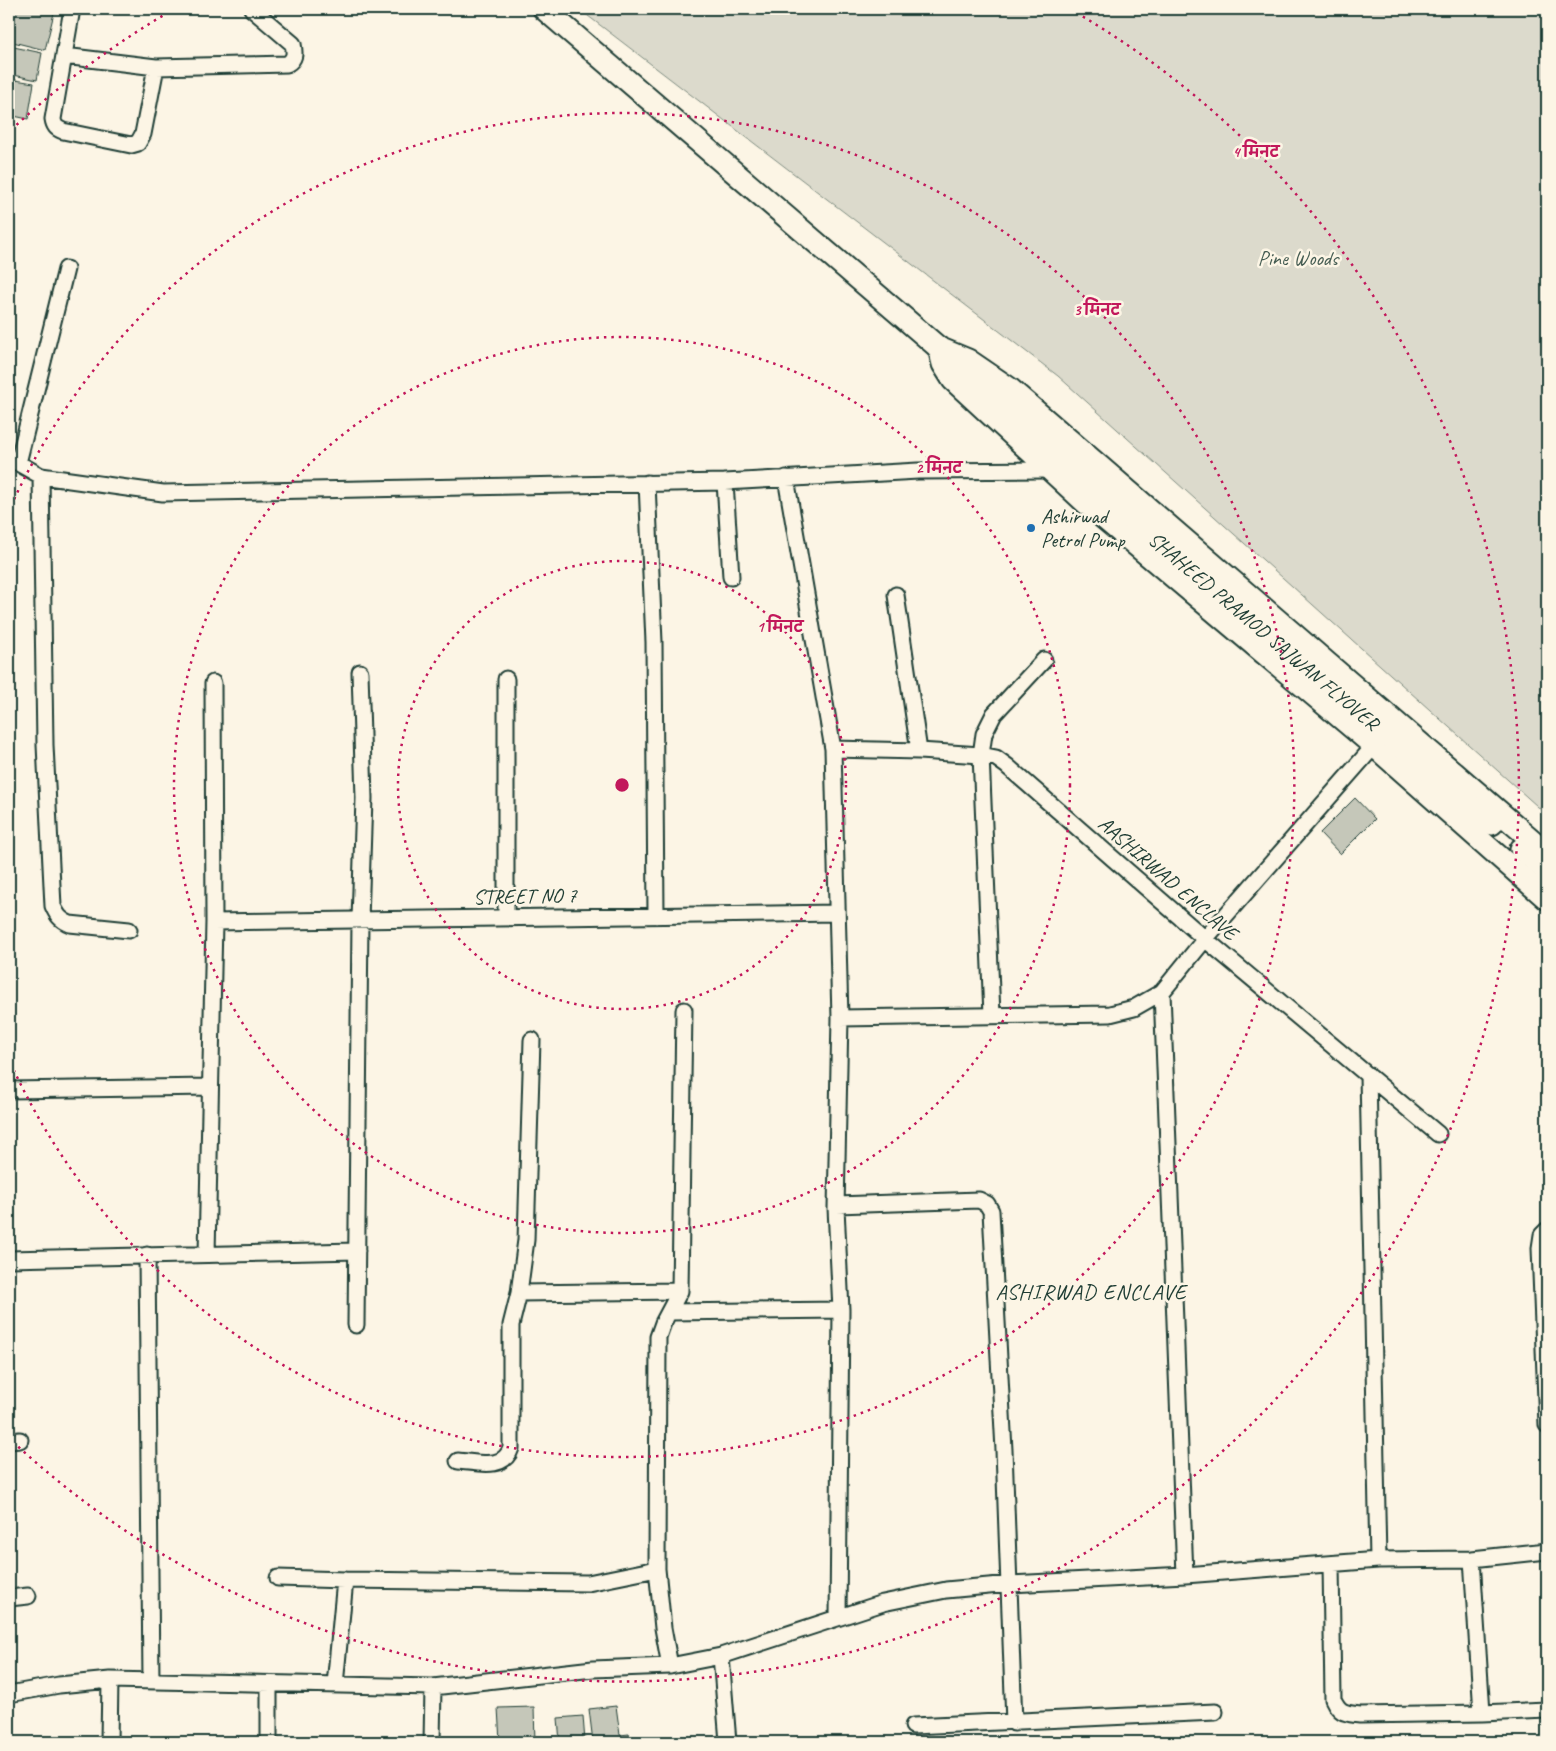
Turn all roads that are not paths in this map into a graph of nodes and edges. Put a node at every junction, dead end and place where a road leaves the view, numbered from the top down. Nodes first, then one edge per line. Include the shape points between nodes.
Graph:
1 (72, 9) edge
2 (252, 9) edge
3 (544, 9) edge
4 (64, 56) junction
5 (156, 68) junction
6 (66, 269) dead end
7 (939, 348) junction
8 (14, 461) edge
9 (1051, 470) junction
10 (41, 476) junction
11 (786, 478) junction
12 (725, 482) junction
13 (647, 483) junction
14 (731, 577) dead end
15 (896, 595) dead end
16 (1044, 660) dead end
17 (360, 672) dead end
18 (506, 679) dead end
19 (213, 683) dead end
20 (1374, 746) junction
21 (833, 749) junction
22 (919, 751) junction
23 (981, 755) junction
24 (1547, 853) edge
25 (1547, 872) edge
26 (1547, 899) edge
27 (837, 913) junction
28 (656, 916) junction
29 (506, 918) junction
30 (360, 920) junction
31 (214, 922) junction
32 (129, 930) dead end
33 (1205, 938) junction
34 (1162, 992) junction
35 (684, 1010) dead end
36 (992, 1015) junction
37 (840, 1018) junction
38 (532, 1040) dead end
39 (1368, 1075) junction
40 (210, 1088) junction
41 (9, 1090) edge
42 (1438, 1134) dead end
43 (837, 1205) junction
44 (1547, 1230) edge
45 (357, 1251) junction
46 (207, 1254) junction
47 (148, 1255) junction
48 (9, 1259) edge
49 (680, 1291) junction
50 (519, 1293) junction
51 (842, 1310) junction
52 (669, 1312) junction
53 (356, 1325) dead end
54 (1547, 1425) edge
55 (458, 1461) dead end
56 (1547, 1551) edge
57 (1472, 1559) junction
58 (1378, 1560) junction
59 (1331, 1564) junction
60 (656, 1568) junction
61 (1185, 1575) junction
62 (278, 1578) dead end
63 (345, 1580) junction
64 (1010, 1584) junction
65 (28, 1596) dead end
66 (9, 1598) edge
67 (838, 1617) junction
68 (721, 1656) junction
69 (670, 1666) junction
70 (110, 1680) junction
71 (151, 1681) junction
72 (269, 1684) junction
73 (334, 1685) junction
74 (433, 1687) junction
75 (9, 1694) edge
76 (1547, 1710) edge
77 (1215, 1712) dead end
78 (1482, 1713) junction
79 (1014, 1723) junction
80 (913, 1726) dead end
81 (109, 1742) edge
82 (269, 1742) edge
83 (432, 1742) edge
84 (728, 1742) edge

1 - 4 street
2 - 5 street via 293,44 295,53 292,61 287,64
3 - 7 street, SHAHEED PRAMOD SAJWAN FLYOVER
4 - 5 street
4 - 5 street via 54,125 63,131 131,145 141,139
6 - 8 street
7 - 9 street via 943,364 953,380
7 - 24 street via 968,360 1009,388
7 - 25 street, SHAHEED PRAMOD SAJWAN FLYOVER via 1097,490
8 - 10 street
9 - 11 street via 918,471
9 - 20 street
10 - 13 street via 163,493
10 - 32 street via 45,745 53,906 62,921 70,924
11 - 12 street
11 - 21 street
12 - 13 street
12 - 14 street
13 - 28 street via 654,642
15 - 22 street
16 - 23 street via 994,714 984,734
17 - 30 street via 364,798
18 - 29 street
19 - 31 street
20 - 26 street
20 - 33 street
21 - 22 street, AASHIRWAD ENCLAVE
21 - 27 street
22 - 23 street, AASHIRWAD ENCLAVE
23 - 33 street, AASHIRWAD ENCLAVE via 996,758 1008,766
23 - 36 street
27 - 28 street, STREET NO 7
27 - 37 street
28 - 29 street, STREET NO 7
29 - 30 street, STREET NO 7
30 - 31 street, STREET NO 7
30 - 45 street
31 - 40 street
33 - 34 street
33 - 39 street, AASHIRWAD ENCLAVE
34 - 36 street via 1134,1008 1110,1014
34 - 61 street
35 - 49 street
36 - 37 street
37 - 43 street
38 - 50 street via 526,1240
39 - 42 street, AASHIRWAD ENCLAVE
39 - 58 street
40 - 41 street
40 - 46 street
43 - 51 street
43 - 64 street via 979,1200 991,1210
44 - 54 street via 1542,1235 1540,1248
45 - 46 street
45 - 53 street
46 - 47 street
47 - 48 street
47 - 71 street
49 - 50 street
49 - 52 street
50 - 55 street via 511,1325 509,1455 494,1463
51 - 52 street
51 - 67 street
52 - 60 street via 658,1337
56 - 57 street
57 - 58 street
57 - 78 street
58 - 59 street
59 - 61 street
59 - 78 street via 1334,1699 1338,1709 1360,1715
60 - 63 street via 588,1583
60 - 69 street
61 - 64 street
62 - 63 street
63 - 73 street
64 - 67 street via 918,1595
64 - 79 street
65 - 66 street
67 - 68 street
68 - 69 street
68 - 84 street
69 - 74 street via 593,1669
70 - 71 street
70 - 75 street
70 - 81 street
71 - 72 street
72 - 73 street
72 - 82 street
73 - 74 street
74 - 83 street
76 - 78 street
77 - 79 street
79 - 80 street

